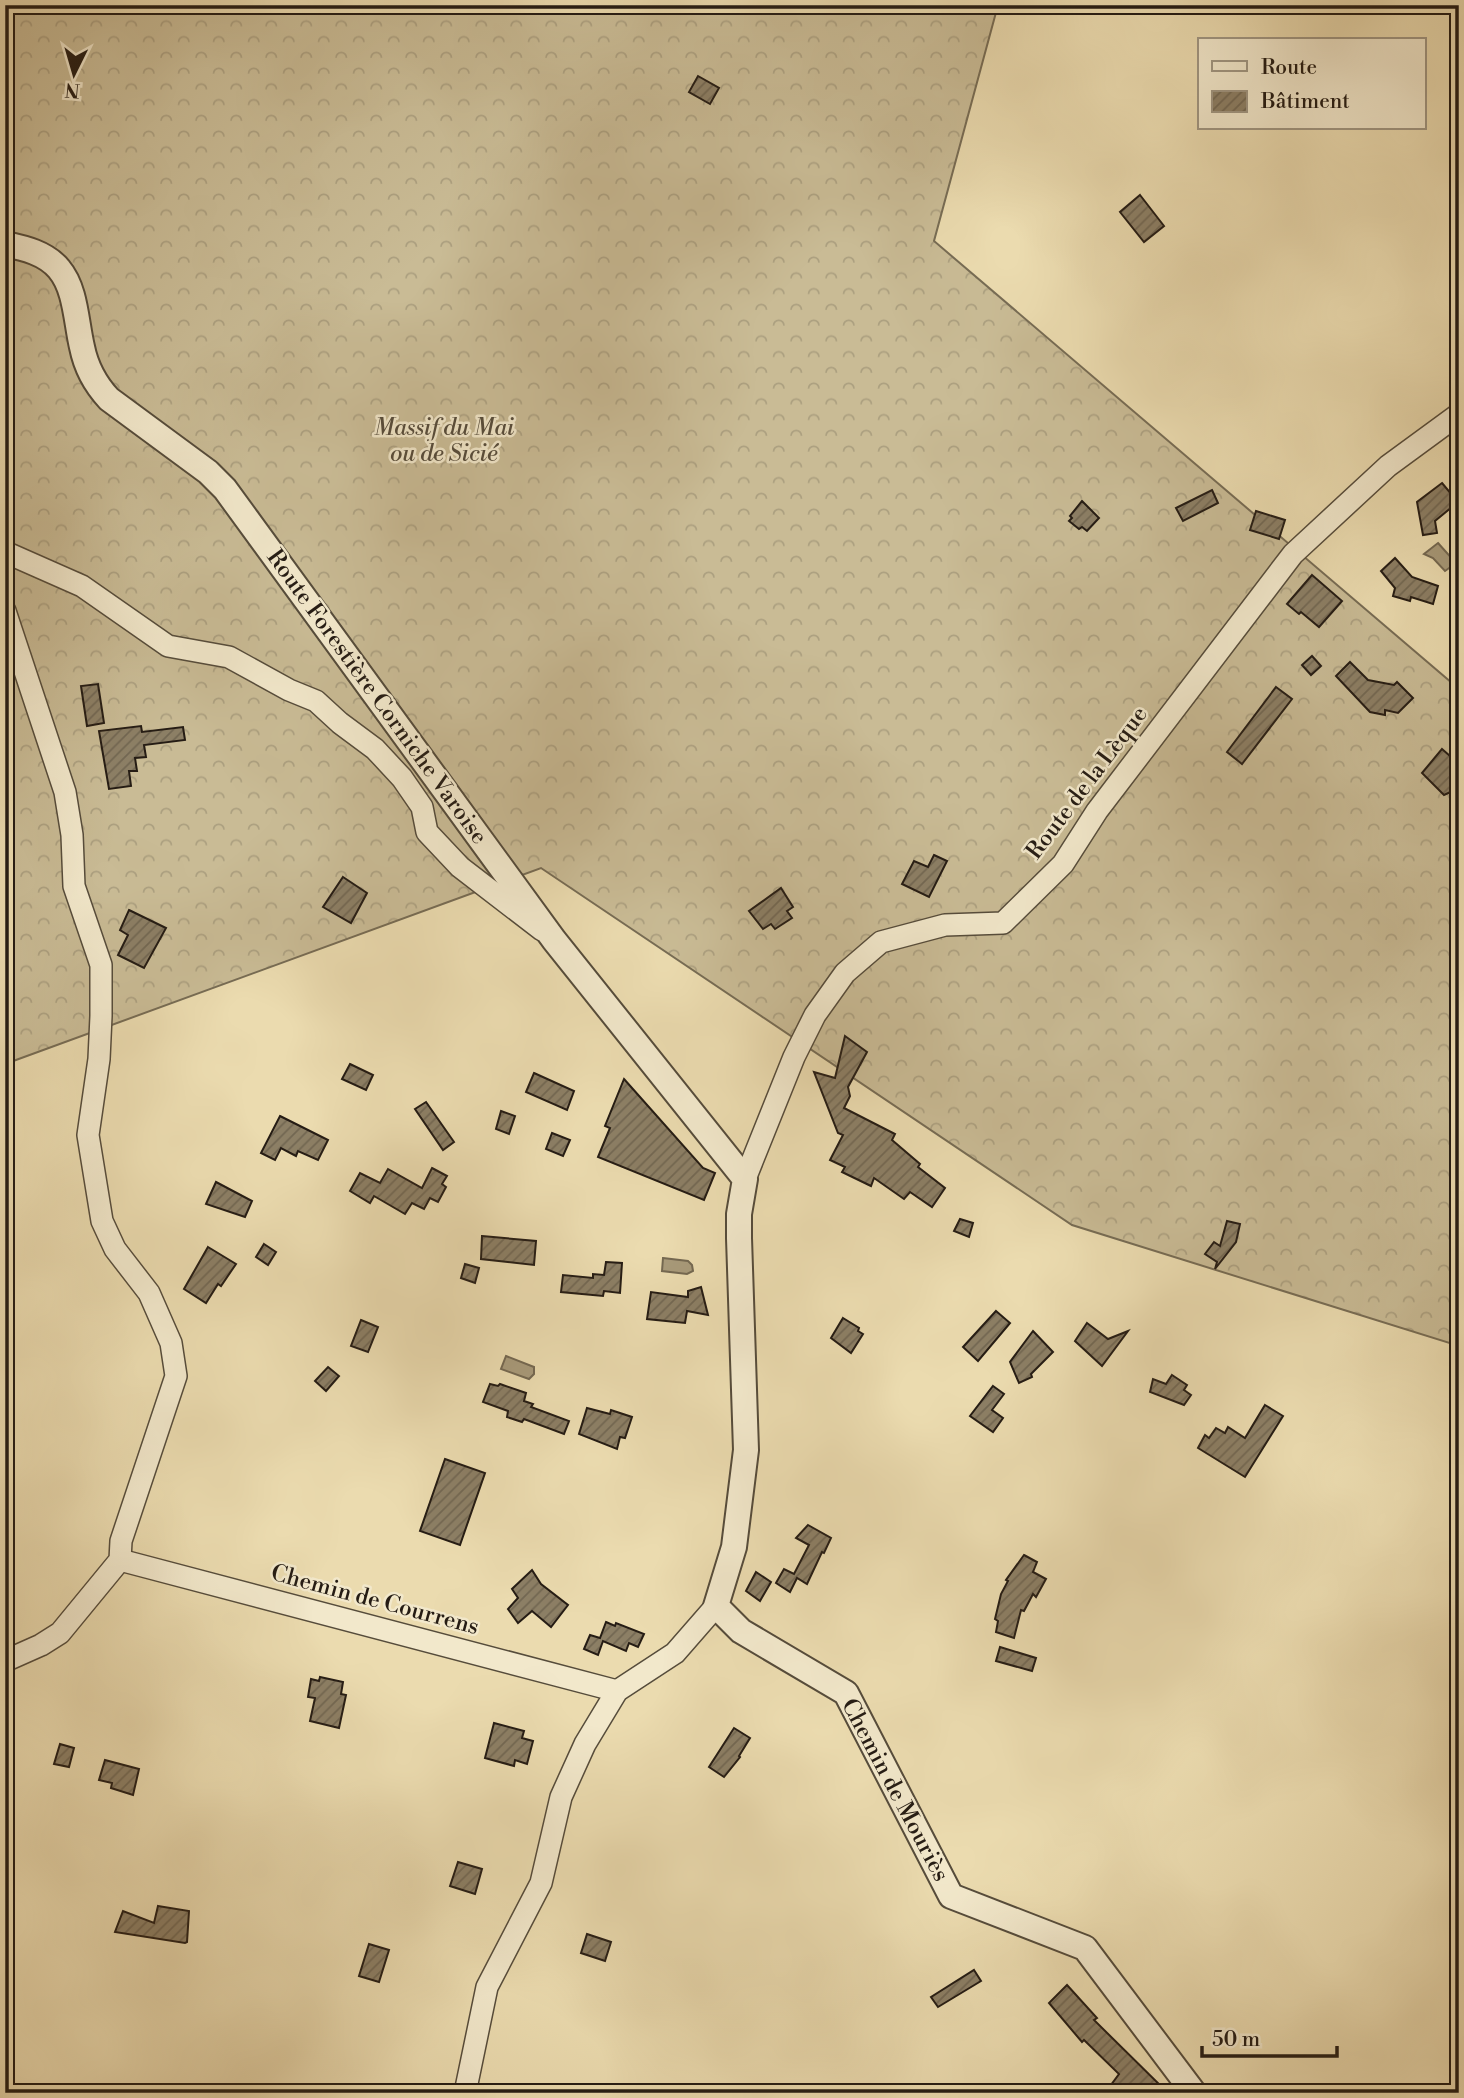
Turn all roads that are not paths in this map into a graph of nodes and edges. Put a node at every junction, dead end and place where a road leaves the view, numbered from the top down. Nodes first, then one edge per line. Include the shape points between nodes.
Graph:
1 (5, 244) edge
2 (1459, 414) edge
3 (5, 552) edge
4 (5, 611) edge
5 (554, 940) junction
6 (745, 1179) junction
7 (120, 1560) junction
8 (716, 1606) junction
9 (5, 1661) edge
10 (617, 1690) junction
11 (465, 2093) edge
12 (1194, 2093) edge

1 - 5 street, Route Forestière Corniche Varoise via 36,252 59,268 71,292 82,348 98,388 208,471 225,489
2 - 6 street, Route de la Lèque via 1388,466 1293,554 1097,811 1063,864 1003,923 944,925 881,942 845,973 799,1046
3 - 5 street via 82,586 169,646 229,657 316,701 375,749 402,778 422,807 427,832 460,867
4 - 7 street via 65,792 74,886 101,965 99,1059 88,1135 102,1221 115,1249 149,1293 171,1343 176,1376 121,1541
5 - 6 street, Route Forestière Corniche Varoise
6 - 8 street via 739,1238 746,1450 734,1547
7 - 9 street via 60,1633
7 - 10 street, Chemin de Courrens
8 - 10 street via 674,1653
8 - 12 street, Chemin de Mouriès via 741,1631 846,1693 951,1896 1085,1948
10 - 11 street via 561,1797 541,1883 487,1987

